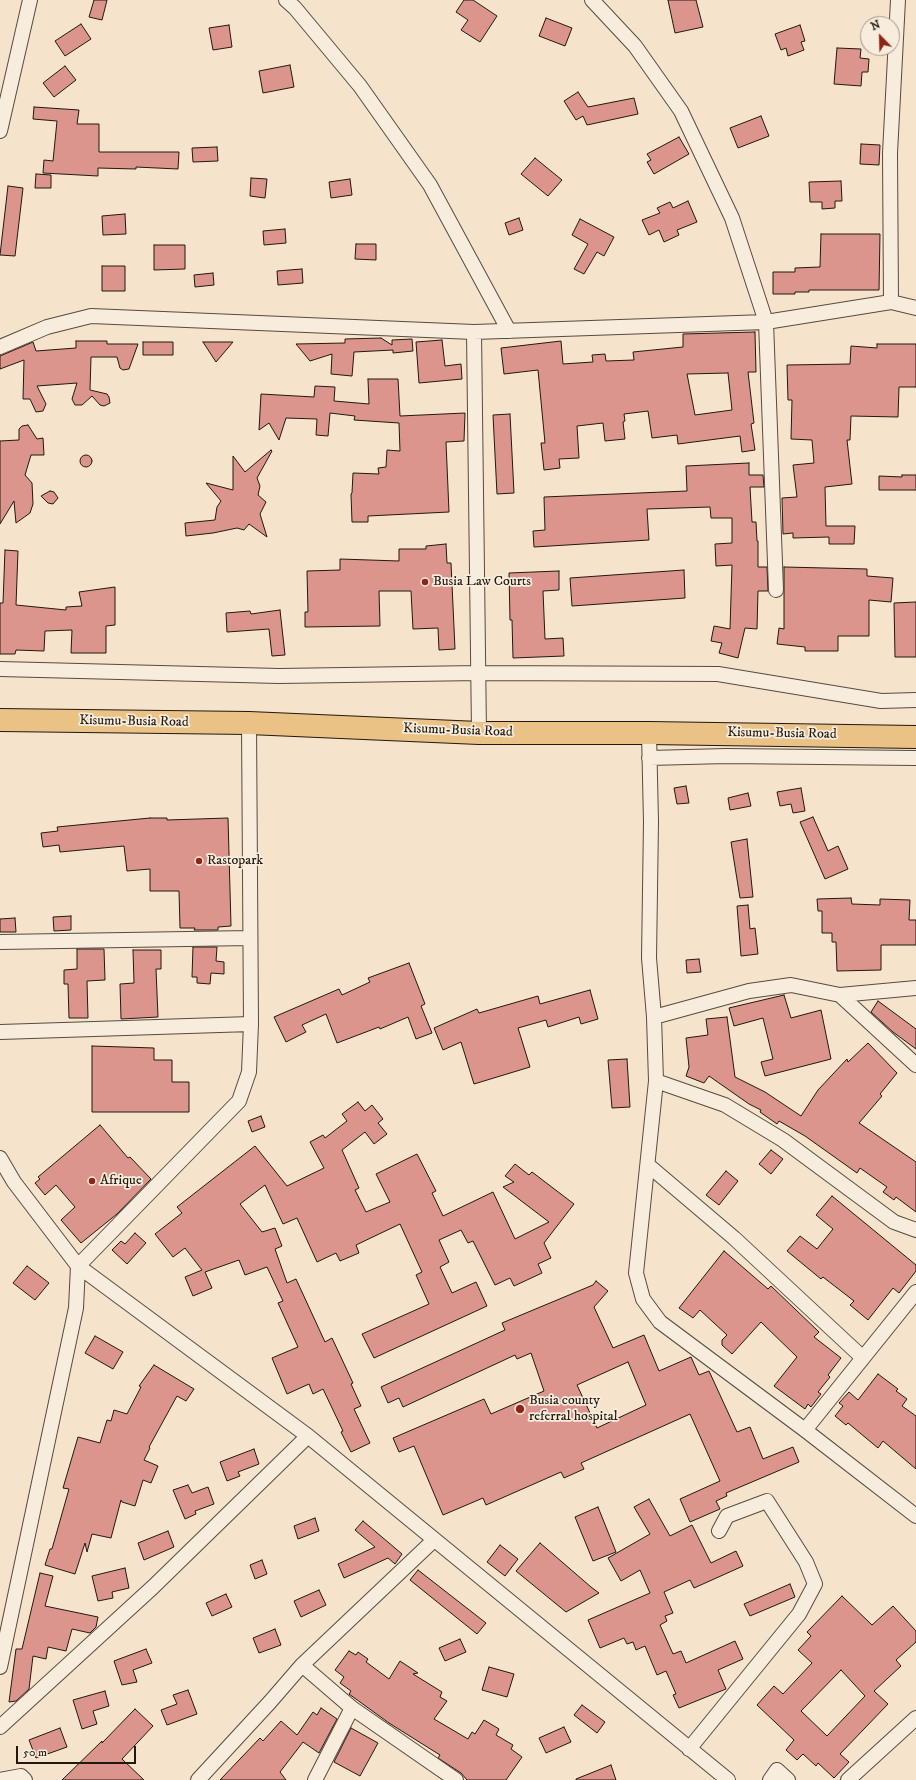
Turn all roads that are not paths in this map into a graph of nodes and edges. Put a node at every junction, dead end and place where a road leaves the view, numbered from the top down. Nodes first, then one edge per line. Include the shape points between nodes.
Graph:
1 (30, 0) edge
2 (286, 0) edge
3 (592, 0) edge
4 (898, 0) edge
5 (0, 131) edge
6 (891, 302) junction
7 (916, 308) edge
8 (766, 322) junction
9 (509, 331) junction
10 (474, 332) junction
11 (0, 347) edge
12 (776, 590) dead end
13 (0, 669) edge
14 (478, 672) junction
15 (916, 700) edge
16 (0, 720) edge
17 (249, 724) junction
18 (479, 733) junction
19 (649, 733) junction
20 (916, 737) edge
21 (649, 758) junction
22 (916, 758) edge
23 (250, 938) junction
24 (0, 942) edge
25 (916, 988) edge
26 (840, 995) junction
27 (654, 1017) junction
28 (251, 1024) junction
29 (0, 1032) edge
30 (916, 1065) edge
31 (656, 1081) junction
32 (0, 1158) edge
33 (648, 1165) junction
34 (916, 1230) edge
35 (78, 1266) junction
36 (916, 1292) edge
37 (863, 1358) junction
38 (805, 1430) junction
39 (308, 1436) junction
40 (916, 1516) edge
41 (719, 1531) dead end
42 (434, 1540) junction
43 (302, 1665) junction
44 (0, 1667) edge
45 (352, 1708) junction
46 (916, 1718) edge
47 (0, 1727) edge
48 (689, 1749) junction
49 (0, 1780) edge
50 (25, 1780) edge
51 (198, 1780) edge
52 (315, 1780) edge
53 (456, 1780) edge
54 (728, 1780) edge
55 (770, 1780) edge
56 (788, 1780) edge
57 (848, 1780) edge

1 - 5 street
2 - 9 street via 360,86 430,185
3 - 8 street via 635,46 681,111 732,218
4 - 6 street via 890,153
6 - 7 street
6 - 8 street
8 - 9 street
8 - 12 street
9 - 10 street
10 - 11 street via 91,316 47,327
10 - 14 street
13 - 14 street via 279,676
14 - 15 street via 718,674 881,701
14 - 18 street
16 - 17 highway, Kisumu-Busia Road
17 - 18 highway, Kisumu-Busia Road
17 - 23 street
18 - 19 highway, Kisumu-Busia Road
19 - 20 highway, Kisumu-Busia Road
19 - 21 street
21 - 22 street
21 - 27 street via 649,958
23 - 24 street
23 - 28 street
25 - 26 street
26 - 27 street via 791,985 749,992
26 - 30 street
27 - 31 street
28 - 29 street
28 - 35 street via 249,1072 240,1101
31 - 33 street
31 - 34 street via 725,1105 783,1140 894,1222
32 - 35 street via 14,1182
33 - 37 street via 734,1238
33 - 38 street via 636,1273 643,1299 660,1322
35 - 39 street
35 - 44 street via 76,1308
36 - 37 street
37 - 38 street
38 - 40 street
39 - 42 street
39 - 47 street via 153,1587
41 - 48 street via 727,1516 767,1501 806,1562 815,1584 799,1614
42 - 43 street
42 - 48 street
43 - 45 street
43 - 51 street
45 - 52 street
45 - 53 street
46 - 57 street
48 - 54 street
49 - 50 street via 21,1776
55 - 56 street via 776,1770

